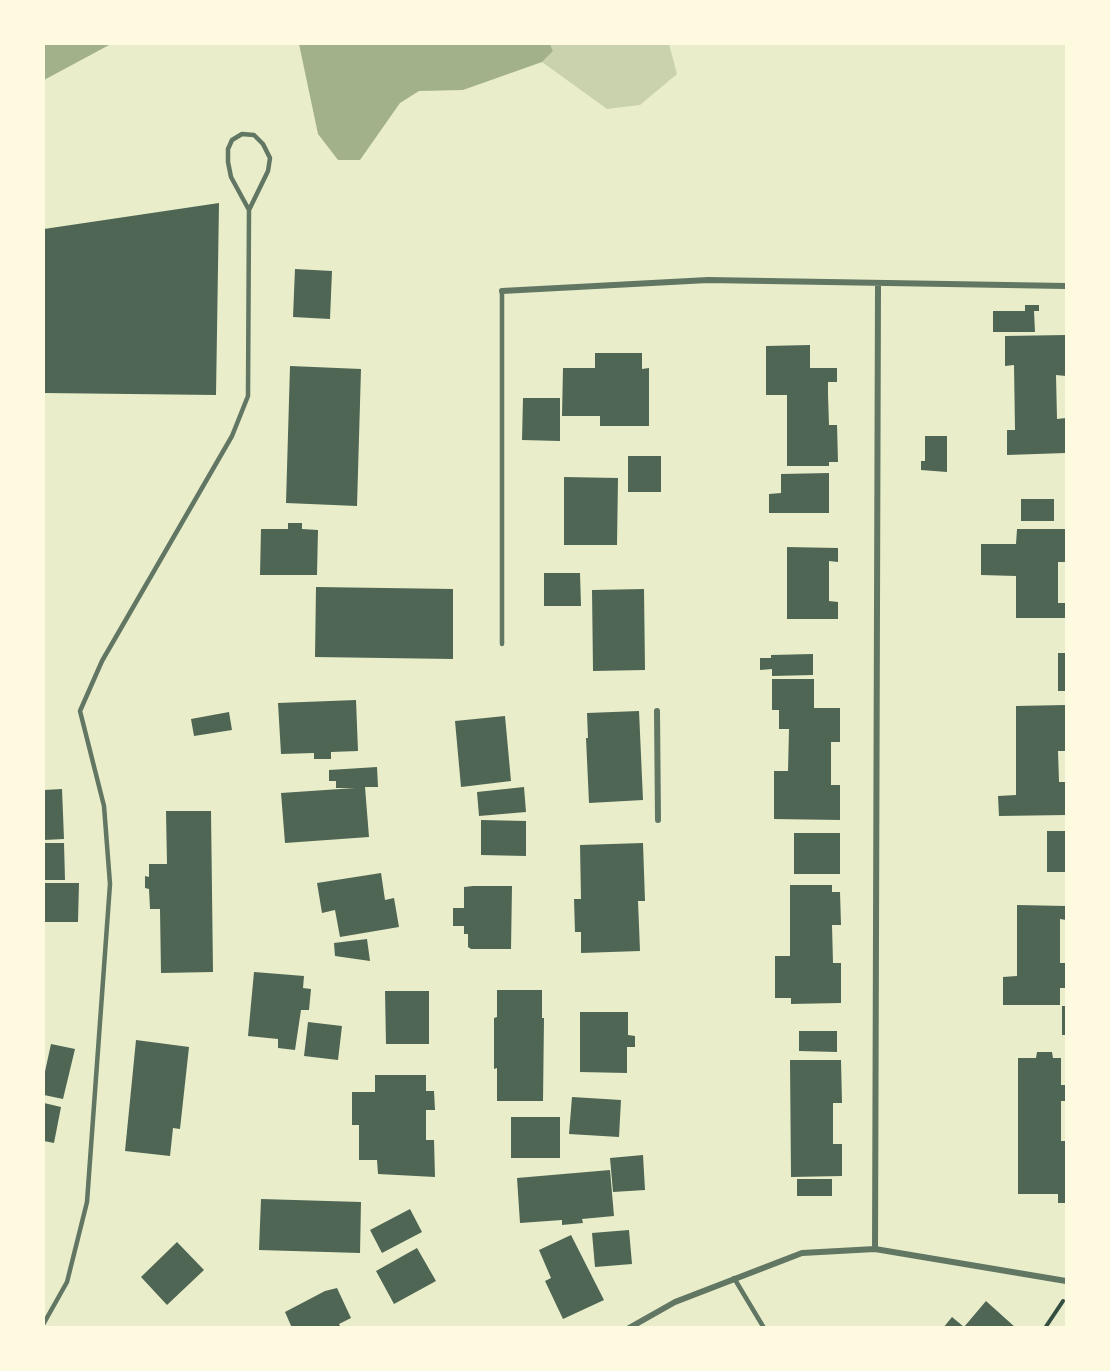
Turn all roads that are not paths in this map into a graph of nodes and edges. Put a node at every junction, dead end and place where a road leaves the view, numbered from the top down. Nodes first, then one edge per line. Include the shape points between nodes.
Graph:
1 (249, 210) junction
2 (878, 284) junction
3 (1066, 286) edge
4 (502, 291) joint
5 (502, 644) dead end
6 (657, 711) dead end
7 (658, 820) dead end
8 (875, 1249) junction
9 (734, 1278) junction
10 (1066, 1281) edge
11 (44, 1323) edge
12 (629, 1328) edge
13 (764, 1328) edge

1 - 1 lane via 268,171 270,158 264,144 254,135 242,134 232,140 228,162 231,177
1 - 11 lane via 248,396 232,436 102,661 80,711 104,806 110,884 87,1202 67,1282
2 - 3 street
2 - 4 street via 708,280
2 - 8 street
4 - 5 lane
6 - 7 street
8 - 9 street via 802,1253
8 - 10 street
9 - 12 street via 675,1302
9 - 13 lane

